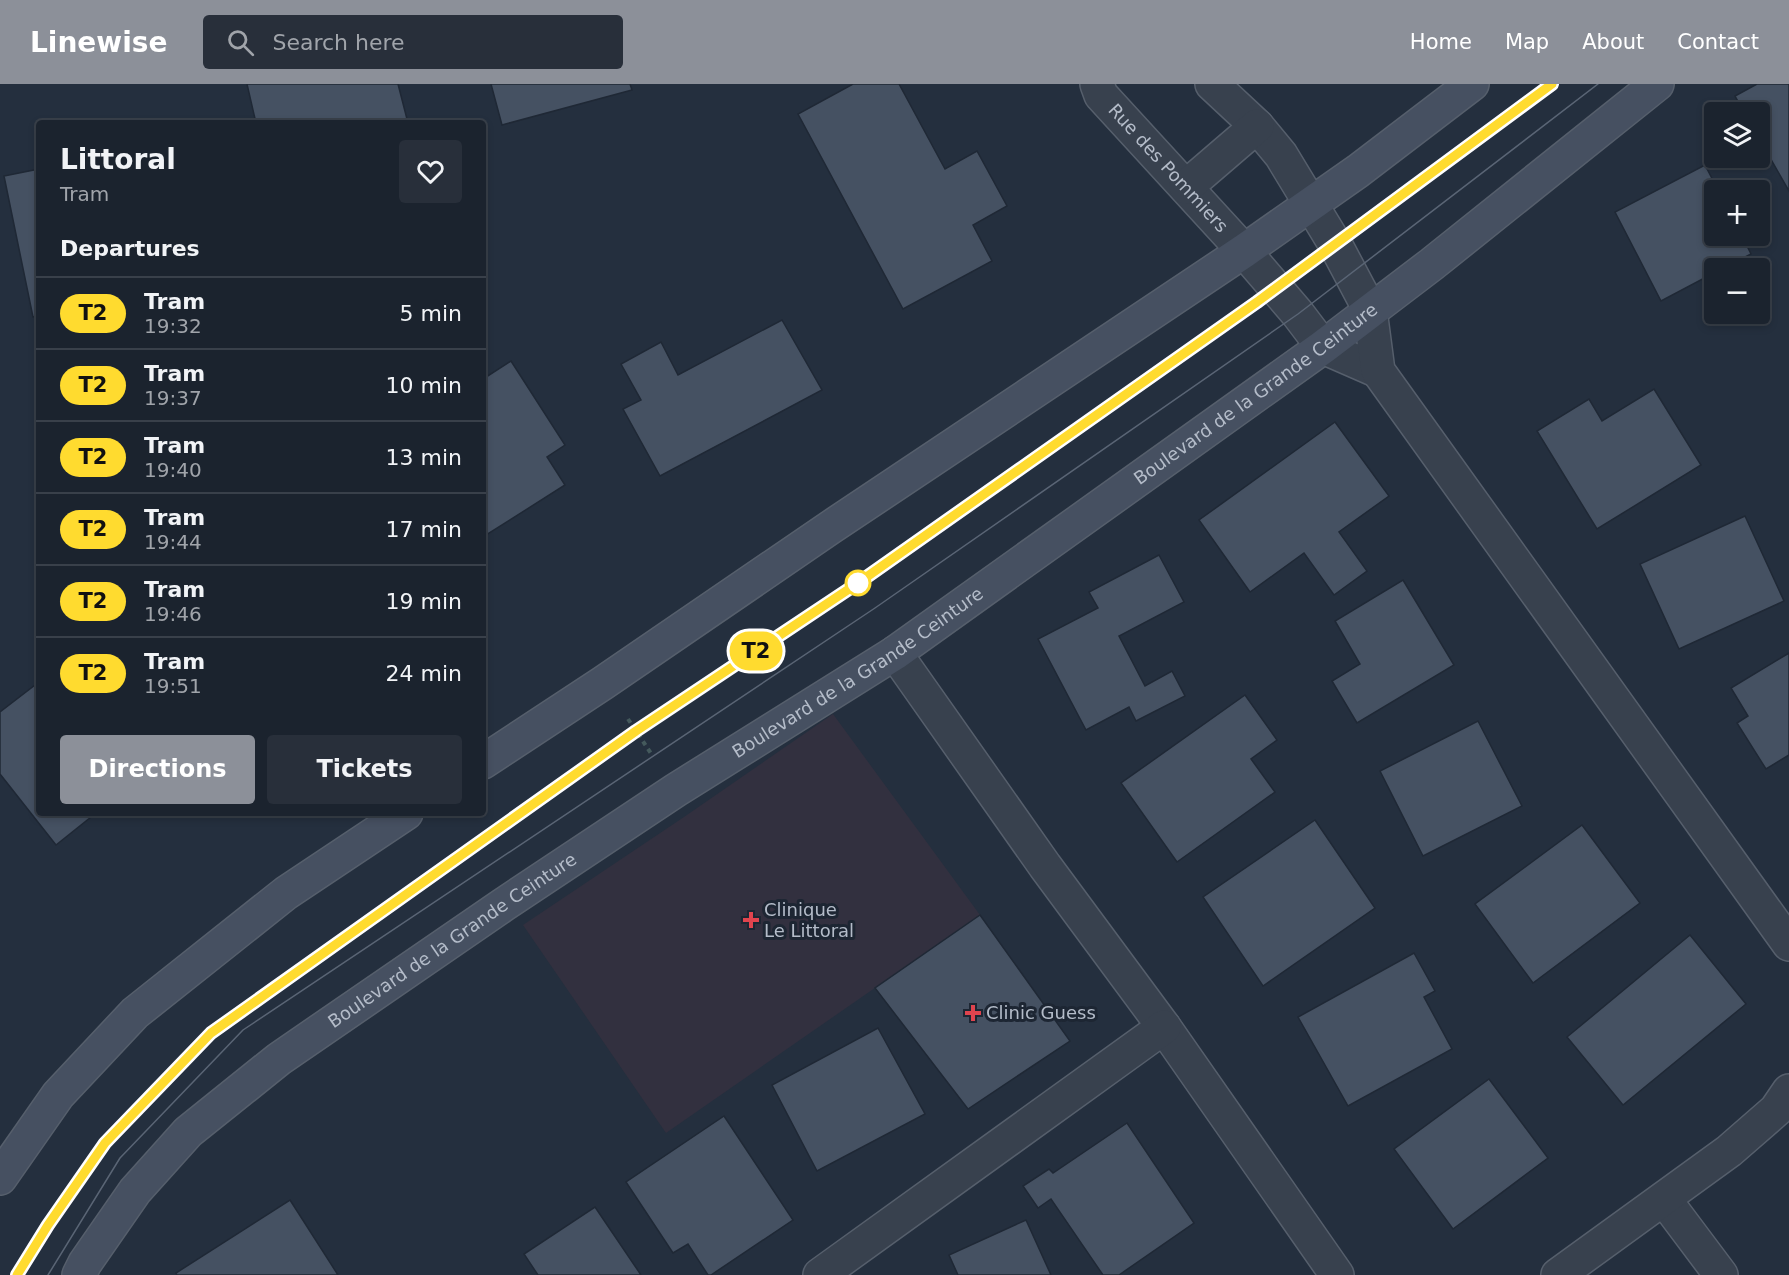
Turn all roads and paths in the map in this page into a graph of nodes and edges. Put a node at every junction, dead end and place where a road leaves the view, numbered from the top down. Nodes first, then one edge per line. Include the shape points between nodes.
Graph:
1 (1097, 84) edge
2 (1212, 84) edge
3 (1472, 84) edge
4 (1657, 84) edge
5 (1257, 126) junction
6 (1186, 188) junction
7 (1311, 204) junction
8 (1244, 251) junction
9 (1370, 310) junction
10 (1323, 347) junction
11 (1378, 371) junction
12 (895, 653) junction
13 (603, 683) junction
14 (486, 760) edge
15 (676, 790) junction
16 (402, 816) edge
17 (1789, 944) edge
18 (1164, 1027) junction
19 (1789, 1091) edge
20 (0, 1178) edge
21 (1664, 1199) junction
22 (79, 1275) edge
23 (820, 1275) edge
24 (1337, 1275) edge
25 (1558, 1275) edge
26 (1721, 1275) edge

1 - 6 street, Rue des Pommiers via 1101,94
2 - 5 street
3 - 7 main road
4 - 9 main road, Boulevard de la Grande Ceinture
5 - 6 street
5 - 7 street via 1281,155
6 - 8 street, Rue des Pommiers
7 - 8 main road
7 - 9 street
8 - 10 street, Rue des Pommiers
8 - 13 main road
9 - 10 main road, Boulevard de la Grande Ceinture
9 - 11 street
10 - 11 street
10 - 12 main road, Boulevard de la Grande Ceinture
11 - 17 street
12 - 15 main road, Boulevard de la Grande Ceinture
12 - 18 street
13 - 14 main road
13 - 15 path
15 - 22 main road, Boulevard de la Grande Ceinture via 289,1052 188,1132 135,1191
16 - 20 main road via 286,893 135,1013 58,1095
18 - 23 street
18 - 24 street
19 - 21 street via 1776,1110 1729,1151
21 - 25 street
21 - 26 street

